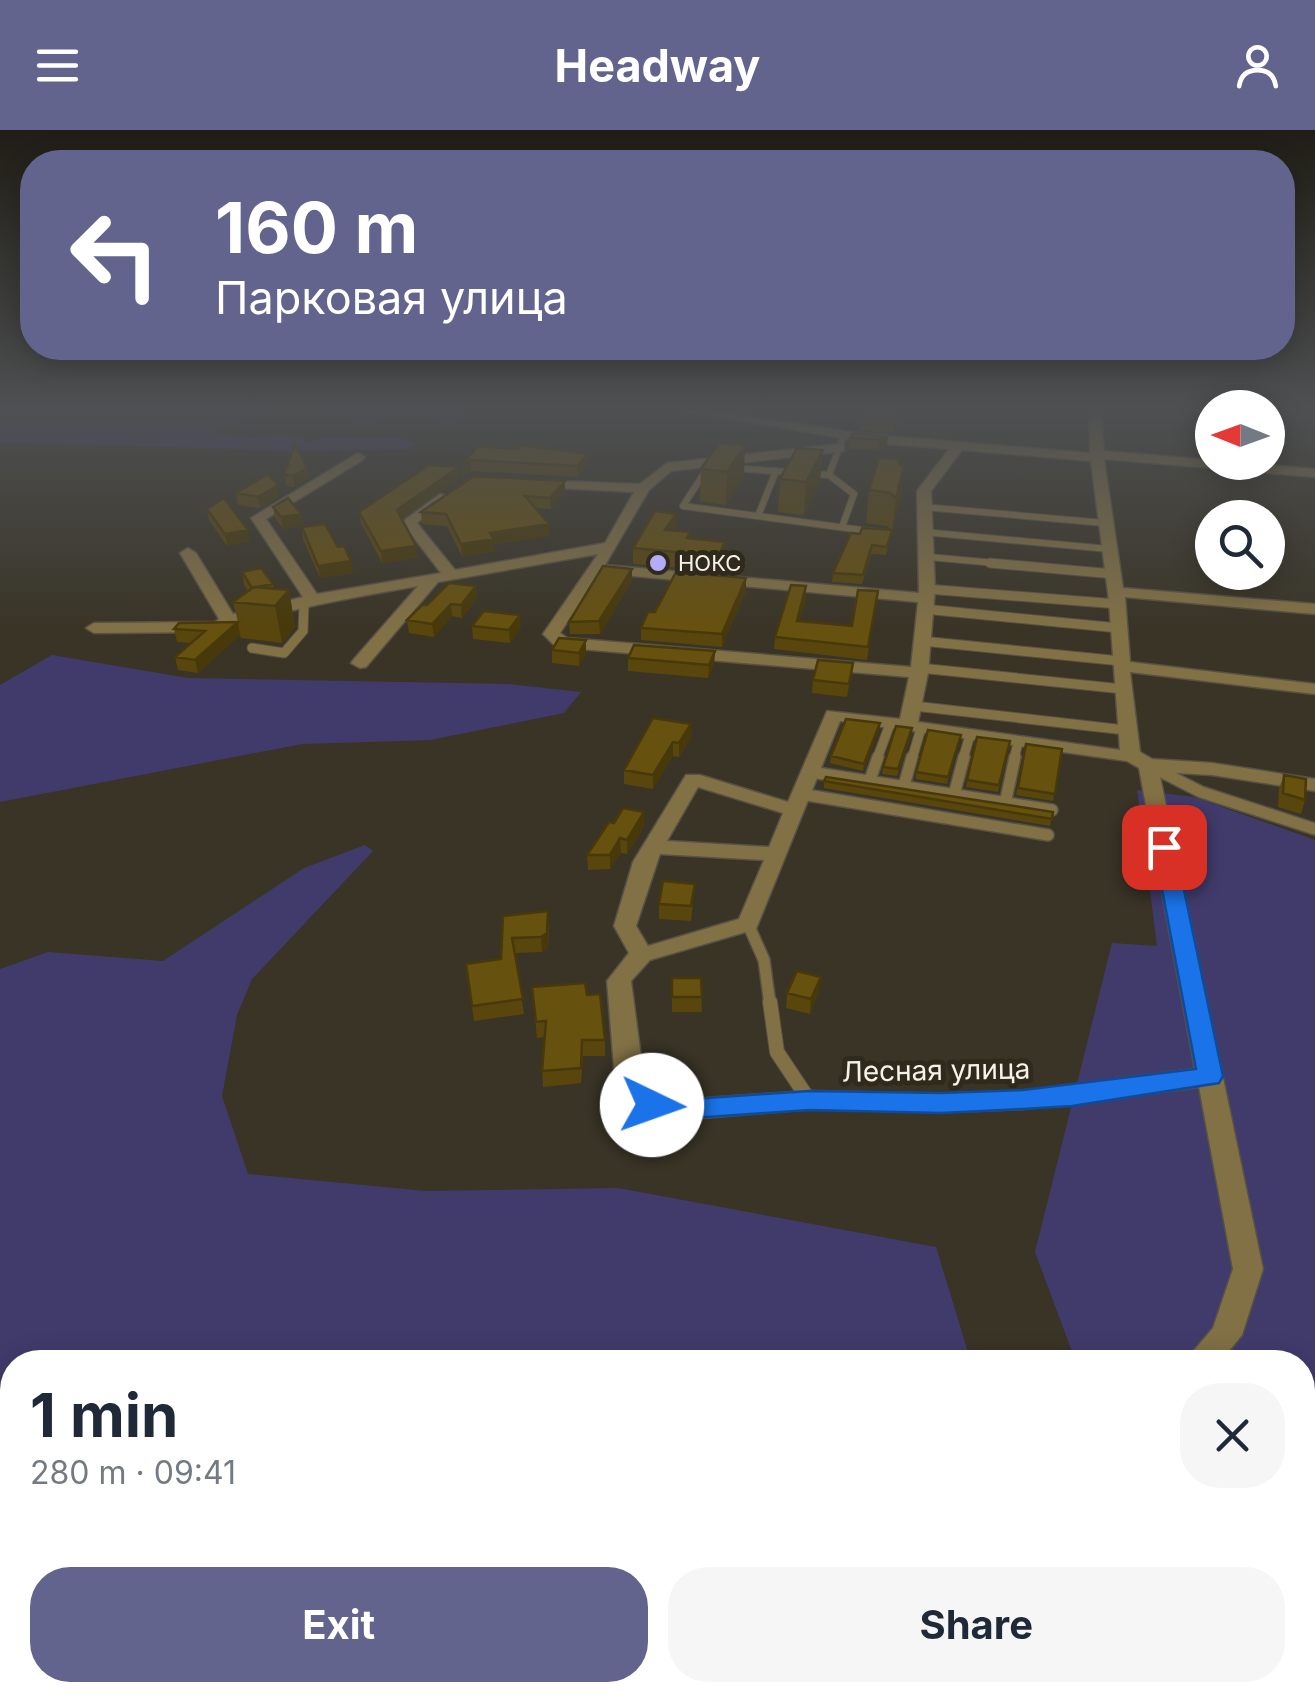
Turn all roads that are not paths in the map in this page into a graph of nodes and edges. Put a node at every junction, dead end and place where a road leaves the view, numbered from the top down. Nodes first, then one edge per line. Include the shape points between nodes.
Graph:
1 (315, 483) edge
2 (546, 483) edge
3 (649, 483) edge
4 (696, 483) edge
5 (771, 483) edge
6 (840, 483) edge
7 (930, 483) edge
8 (1099, 483) edge
9 (643, 488) junction
10 (456, 489) edge
11 (924, 507) junction
12 (758, 516) junction
13 (1104, 523) junction
14 (842, 527) junction
15 (923, 532) junction
16 (886, 533) edge
17 (610, 547) junction
18 (1109, 549) junction
19 (188, 553) dead end
20 (929, 557) junction
21 (595, 569) junction
22 (442, 576) junction
23 (1116, 590) junction
24 (926, 599) junction
25 (308, 602) junction
26 (1315, 609) edge
27 (228, 620) junction
28 (94, 628) dead end
29 (1120, 628) junction
30 (922, 641) junction
31 (252, 648) dead end
32 (360, 663) dead end
33 (1121, 664) junction
34 (919, 671) junction
35 (1123, 689) junction
36 (1315, 690) edge
37 (914, 706) junction
38 (906, 726) junction
39 (1124, 730) junction
40 (970, 735) junction
41 (1018, 742) junction
42 (1140, 760) junction
43 (871, 777) dead end
44 (905, 782) dead end
45 (1315, 784) edge
46 (955, 790) dead end
47 (802, 792) junction
48 (1006, 799) dead end
49 (1052, 810) edge
50 (1315, 829) edge
51 (1048, 835) dead end
52 (653, 847) junction
53 (776, 854) junction
54 (748, 924) junction
55 (642, 956) junction
56 (1210, 1076) junction
57 (809, 1100) junction
58 (1212, 1350) edge

1 - 25 street via 258,518
2 - 9 street
3 - 9 street
4 - 12 lane via 683,506
5 - 12 lane
6 - 14 lane via 854,494
7 - 11 street
8 - 13 street
9 - 17 street
10 - 22 street via 410,522
11 - 13 lane
11 - 15 street
12 - 14 lane
13 - 18 street
14 - 16 lane
15 - 18 lane
15 - 20 street
17 - 21 street
17 - 22 street
18 - 23 street
19 - 27 street
20 - 23 lane
20 - 24 street
21 - 24 street
21 - 34 street via 551,634 562,643
22 - 25 street
22 - 32 street
23 - 24 lane
23 - 26 street
23 - 29 street
24 - 29 lane
24 - 30 street
25 - 27 street
25 - 31 lane via 306,631 284,653
27 - 28 street via 203,628
29 - 33 street
30 - 33 lane
30 - 34 street
33 - 35 street
33 - 36 street
34 - 35 lane
34 - 37 street
35 - 39 street
37 - 38 street
37 - 39 lane
38 - 40 street
38 - 43 lane
38 - 44 lane
38 - 47 street via 832,715
39 - 42 street
40 - 41 street
40 - 46 lane
41 - 42 street
41 - 48 lane
42 - 45 street
42 - 50 lane via 1201,792
42 - 56 street
47 - 49 lane
47 - 51 lane
47 - 52 street via 694,780
47 - 53 street
52 - 53 street
52 - 55 street via 626,926
53 - 54 street
54 - 55 street
54 - 57 lane via 764,960 777,1052
55 - 57 street, Лесная улица via 619,981 634,1094 679,1110
56 - 57 street, Лесная улица via 1023,1100
56 - 58 street via 1248,1268 1226,1335

